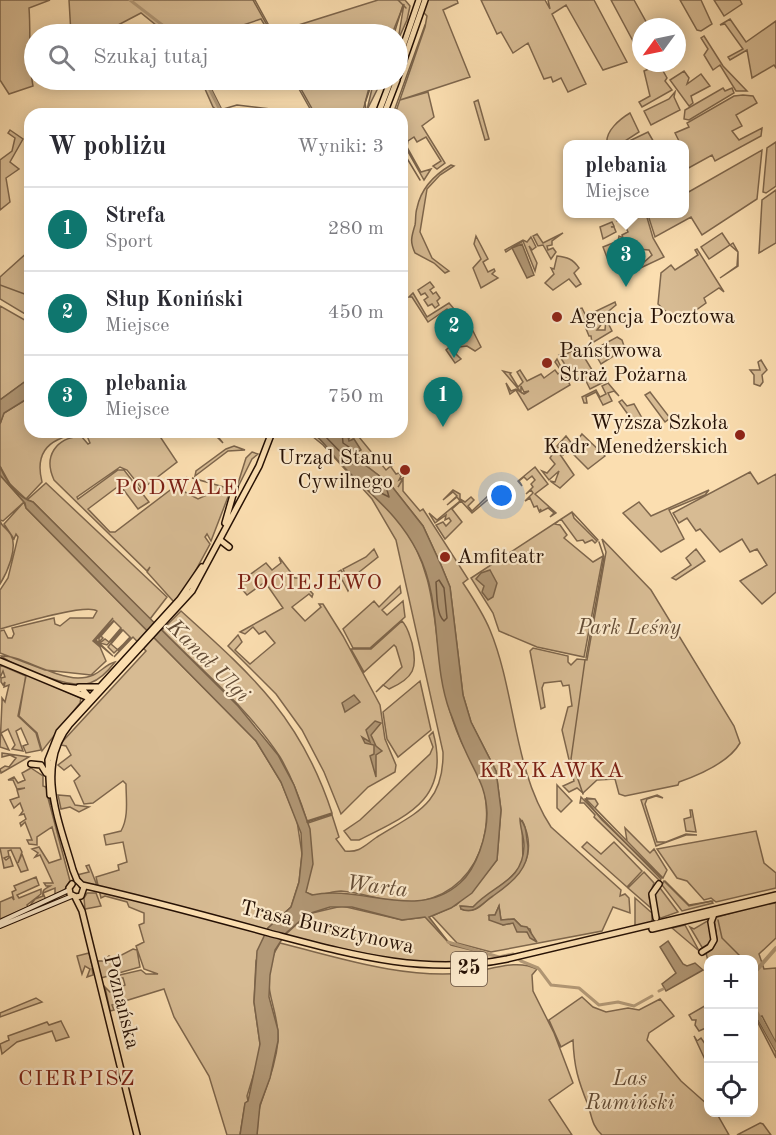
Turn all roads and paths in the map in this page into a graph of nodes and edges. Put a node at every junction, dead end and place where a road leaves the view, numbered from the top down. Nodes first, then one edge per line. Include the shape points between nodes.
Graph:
1 (419, 0) edge
2 (425, 0) edge
3 (408, 32) edge
4 (408, 47) edge
5 (387, 90) edge
6 (393, 90) edge
7 (380, 108) edge
8 (386, 108) edge
9 (270, 438) edge
10 (258, 467) junction
11 (235, 488) dead end
12 (225, 523) junction
13 (219, 538) junction
14 (229, 547) dead end
15 (136, 650) junction
16 (0, 661) edge
17 (63, 687) junction
18 (99, 687) junction
19 (76, 688) junction
20 (79, 694) junction
21 (90, 699) junction
22 (82, 705) junction
23 (31, 764) dead end
24 (47, 774) junction
25 (659, 884) dead end
26 (77, 890) junction
27 (776, 897) edge
28 (714, 914) junction
29 (702, 917) junction
30 (656, 918) junction
31 (684, 919) junction
32 (666, 922) junction
33 (711, 922) junction
34 (0, 924) edge
35 (650, 926) junction
36 (630, 932) junction
37 (702, 952) dead end
38 (136, 1135) edge

1 - 3 main road
2 - 4 main road
5 - 7 main road
6 - 8 main road
9 - 10 main road
10 - 12 main road
10 - 13 main road
11 - 12 main road
12 - 13 main road
13 - 14 main road
13 - 15 main road via 171,612
15 - 18 main road
15 - 21 main road
16 - 17 main road
17 - 19 main road
17 - 20 main road
18 - 19 main road
18 - 21 main road
19 - 21 main road via 85,691
20 - 21 main road
20 - 22 main road
21 - 22 main road, Poznańska
21 - 26 main road, Poznańska via 60,737 51,770
22 - 24 main road, Poznańska via 55,738
23 - 24 main road via 41,765
24 - 26 main road, Poznańska
25 - 30 main road via 652,894
26 - 34 main road
26 - 36 main road, Trasa Bursztynowa / 25 via 94,889 366,962 411,969 455,970 494,965
26 - 38 main road, Poznańska
27 - 28 main road, Trasa Bursztynowa / 25
27 - 31 main road, Trasa Bursztynowa / 25
28 - 29 main road, Trasa Bursztynowa / 25
28 - 33 main road
29 - 31 main road, Trasa Bursztynowa / 25
29 - 33 main road
30 - 32 main road
30 - 35 main road
31 - 32 main road, Trasa Bursztynowa / 25
31 - 36 main road, Trasa Bursztynowa / 25
32 - 35 main road, Trasa Bursztynowa / 25
33 - 37 main road via 714,940
35 - 36 main road, Trasa Bursztynowa / 25

